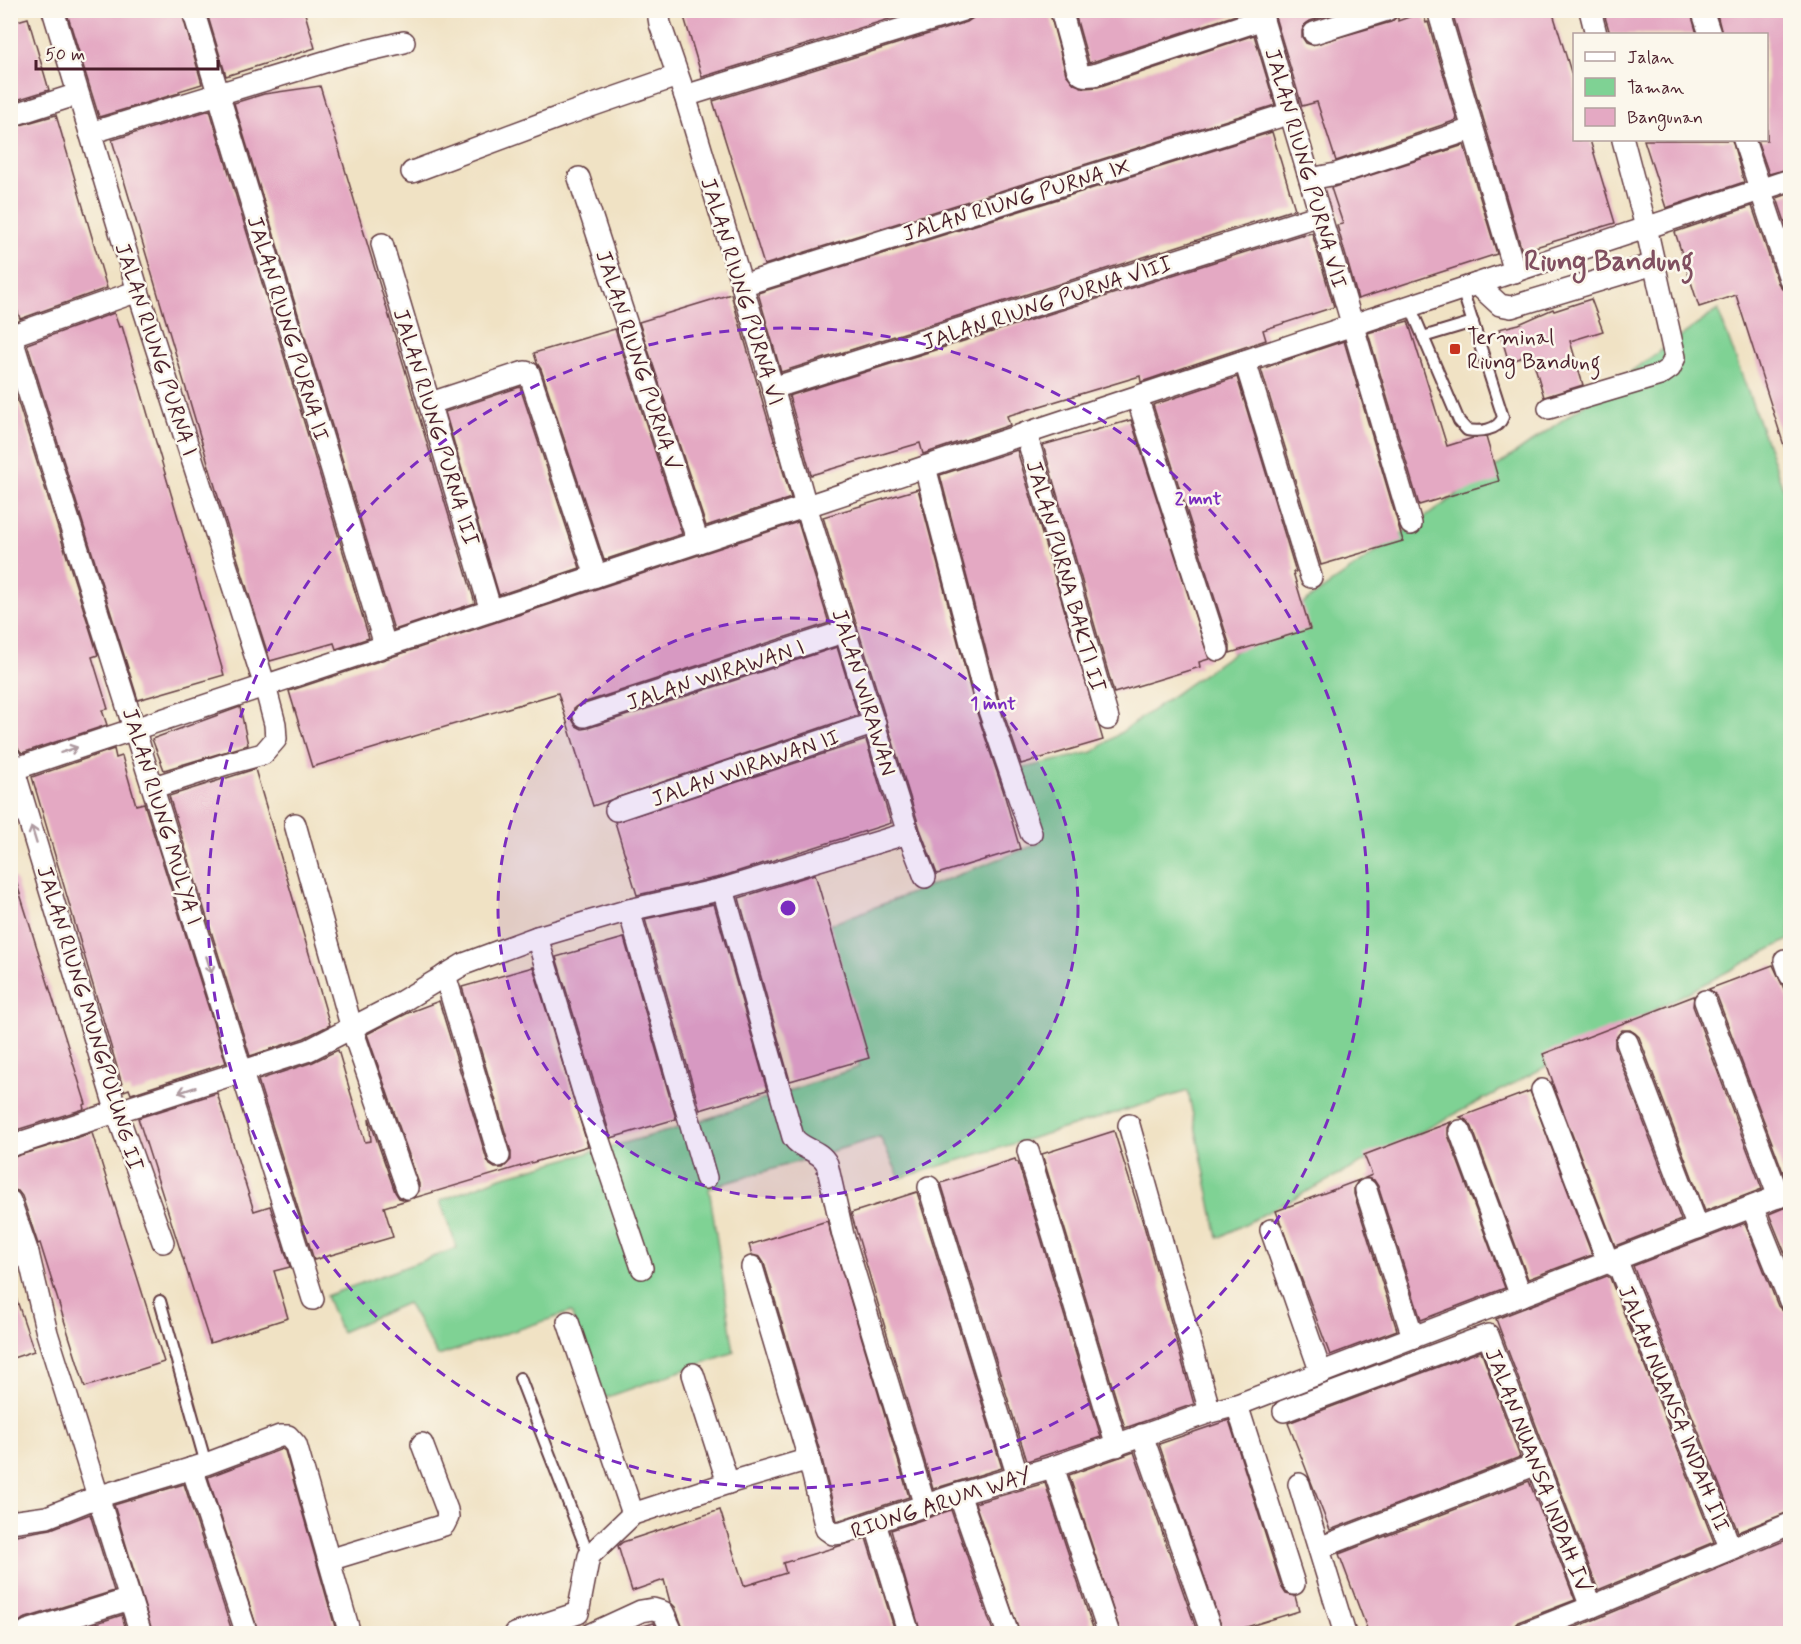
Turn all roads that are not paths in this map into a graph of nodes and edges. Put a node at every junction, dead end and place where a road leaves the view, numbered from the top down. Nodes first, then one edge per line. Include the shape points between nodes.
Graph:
1 (53, 10) edge
2 (193, 10) edge
3 (662, 10) edge
4 (963, 10) edge
5 (1060, 10) edge
6 (1387, 10) edge
7 (1438, 10) edge
8 (1590, 10) edge
9 (1702, 10) edge
10 (1261, 15) edge
11 (1314, 33) dead end
12 (1596, 33) edge
13 (1710, 33) edge
14 (404, 42) dead end
15 (677, 76) junction
16 (218, 93) junction
17 (78, 94) junction
18 (686, 96) junction
19 (1291, 113) junction
20 (10, 116) edge
21 (1472, 129) junction
22 (90, 133) junction
23 (1623, 141) edge
24 (1744, 141) edge
25 (412, 172) dead end
26 (1321, 177) junction
27 (579, 178) dead end
28 (1791, 180) edge
29 (1761, 189) junction
30 (1320, 215) junction
31 (1646, 227) junction
32 (382, 244) dead end
33 (1654, 264) junction
34 (1515, 272) junction
35 (1791, 279) edge
36 (742, 285) junction
37 (1470, 287) junction
38 (138, 291) junction
39 (1410, 306) junction
40 (1473, 322) junction
41 (1353, 325) junction
42 (11, 335) edge
43 (1423, 337) junction
44 (1245, 361) junction
45 (774, 388) junction
46 (1137, 397) junction
47 (431, 403) junction
48 (1549, 408) dead end
49 (1026, 434) junction
50 (925, 467) junction
51 (806, 506) junction
52 (1411, 525) dead end
53 (698, 542) junction
54 (596, 576) junction
55 (1311, 577) dead end
56 (491, 611) junction
57 (846, 631) junction
58 (385, 645) junction
59 (1218, 650) dead end
60 (265, 686) junction
61 (584, 716) dead end
62 (1108, 719) dead end
63 (875, 723) junction
64 (135, 728) junction
65 (12, 763) edge
66 (154, 787) junction
67 (616, 810) dead end
68 (295, 825) dead end
69 (908, 833) junction
70 (1031, 833) dead end
71 (925, 877) dead end
72 (723, 889) junction
73 (629, 910) junction
74 (537, 937) junction
75 (444, 975) junction
76 (1705, 1001) dead end
77 (352, 1029) junction
78 (1627, 1042) dead end
79 (243, 1072) junction
80 (1542, 1090) dead end
81 (117, 1113) junction
82 (1129, 1125) dead end
83 (1460, 1131) dead end
84 (10, 1146) edge
85 (1028, 1151) dead end
86 (499, 1156) dead end
87 (706, 1178) dead end
88 (929, 1186) dead end
89 (406, 1188) dead end
90 (1366, 1190) dead end
91 (1785, 1195) edge
92 (10, 1202) edge
93 (1752, 1207) junction
94 (1698, 1228) junction
95 (1270, 1230) dead end
96 (163, 1242) dead end
97 (19, 1256) edge
98 (1614, 1266) junction
99 (752, 1267) dead end
100 (642, 1269) dead end
101 (1521, 1296) junction
102 (313, 1299) dead end
103 (160, 1301) dead end
104 (1791, 1301) edge
105 (568, 1322) dead end
106 (1413, 1337) junction
107 (1321, 1373) junction
108 (693, 1374) dead end
109 (520, 1378) dead end
110 (1237, 1406) junction
111 (1284, 1411) dead end
112 (1210, 1412) junction
113 (1143, 1435) junction
114 (422, 1444) dead end
115 (1118, 1446) junction
116 (810, 1459) junction
117 (1537, 1464) junction
118 (199, 1466) junction
119 (1053, 1467) junction
120 (1018, 1477) junction
121 (728, 1483) junction
122 (1299, 1484) dead end
123 (959, 1494) junction
124 (97, 1497) junction
125 (925, 1506) junction
126 (633, 1514) junction
127 (10, 1522) edge
128 (876, 1523) junction
129 (1791, 1524) edge
130 (1730, 1547) junction
131 (1319, 1548) junction
132 (589, 1556) junction
133 (328, 1560) junction
134 (1294, 1584) dead end
135 (130, 1599) junction
136 (1591, 1607) junction
137 (578, 1613) junction
138 (27, 1631) dead end
139 (519, 1633) edge
140 (141, 1634) edge
141 (247, 1634) edge
142 (350, 1634) edge
143 (585, 1634) edge
144 (591, 1634) edge
145 (673, 1634) edge
146 (909, 1634) edge
147 (1008, 1634) edge
148 (1109, 1634) edge
149 (1212, 1634) edge
150 (1345, 1634) edge
151 (1523, 1634) edge

1 - 17 street, JALAN RIUNG PURNA I
2 - 16 street, JALAN RIUNG PURNA II
3 - 15 street, JALAN RIUNG PURNA VI via 660,24
4 - 18 street
5 - 10 street via 1077,68 1083,76
6 - 11 street
7 - 21 street
8 - 12 street
9 - 13 street
10 - 19 street, JALAN RIUNG PURNA VII
14 - 16 street
15 - 18 street, JALAN RIUNG PURNA VI
15 - 25 street
16 - 22 street
16 - 58 street, JALAN RIUNG PURNA II
17 - 20 street
17 - 22 street, JALAN RIUNG PURNA I
18 - 36 street, JALAN RIUNG PURNA VI
19 - 26 street, JALAN RIUNG PURNA VII
19 - 36 street, JALAN RIUNG PURNA IX
21 - 26 street
21 - 34 street
22 - 38 street, JALAN RIUNG PURNA I
23 - 31 street
24 - 29 street
26 - 30 street, JALAN RIUNG PURNA VII
27 - 53 street, JALAN RIUNG PURNA V
28 - 29 street
29 - 31 street
29 - 35 street
30 - 41 street, JALAN RIUNG PURNA VII
30 - 45 street, JALAN RIUNG PURNA VIII
31 - 33 street
31 - 34 street
32 - 47 street, JALAN RIUNG PURNA III
33 - 37 street via 1512,307 1500,305
33 - 48 street via 1675,357 1670,368 1660,375
34 - 37 street
36 - 45 street, JALAN RIUNG PURNA VI
37 - 39 street
37 - 40 lane
38 - 42 street
38 - 60 street, JALAN RIUNG PURNA I
39 - 41 street
39 - 43 lane
40 - 43 lane
40 - 43 lane via 1503,417 1498,425 1479,432 1467,430 1459,421
41 - 44 street
41 - 52 street, JALAN RIUNG PURNA VII
42 - 64 street, JALAN RIUNG MULYA I
44 - 46 street
44 - 55 street
45 - 51 street, JALAN RIUNG PURNA VI
46 - 49 street
46 - 59 street
47 - 54 street via 529,373
47 - 56 street, JALAN RIUNG PURNA III
49 - 50 street
49 - 62 street, JALAN PURNA BAKTI II
50 - 51 street
50 - 70 street via 987,704
51 - 53 street
51 - 57 street, JALAN WIRAWAN
53 - 54 street
54 - 56 street
56 - 58 street
57 - 61 street, JALAN WIRAWAN I
57 - 63 street, JALAN WIRAWAN
58 - 60 street
60 - 64 street
60 - 66 street, JALAN RIUNG PURNA I via 276,739 263,754
63 - 67 street, JALAN WIRAWAN II
63 - 69 street, JALAN WIRAWAN
65 -> 64 street
64 - 66 street, JALAN RIUNG MULYA I
81 -> 65 street, JALAN RIUNG MUNGPULUNG II
66 -> 79 street, JALAN RIUNG MULYA I
68 - 77 street
69 - 71 street, JALAN WIRAWAN
69 - 72 street
72 - 73 street
72 - 125 street via 793,1137 821,1155 827,1164 843,1234
73 - 74 street
73 - 87 street
74 - 75 street
74 - 100 street
75 - 77 street
75 - 86 street
76 - 91 street
77 - 79 street via 309,1050
77 - 89 street
78 - 94 street
79 -> 81 street
79 - 102 street, JALAN RIUNG MULYA I
80 - 98 street, JALAN NUANSA INDAH III
81 - 84 street
81 - 96 street, JALAN RIUNG MUNGPULUNG II
82 - 112 street
83 - 101 street
85 - 115 street
88 - 120 street
90 - 106 street
91 - 93 street, RIUNG ARUM WAY
92 - 97 street
93 - 94 street, RIUNG ARUM WAY
93 - 104 street
94 - 98 street, RIUNG ARUM WAY
95 - 107 street
97 - 124 street
98 - 101 street, RIUNG ARUM WAY
98 - 130 street, JALAN NUANSA INDAH III
99 - 116 street
101 - 106 street, RIUNG ARUM WAY
103 - 118 lane
105 - 126 street
106 - 107 street, RIUNG ARUM WAY
107 - 110 street, RIUNG ARUM WAY
108 - 121 street
109 - 132 lane
110 - 112 street, RIUNG ARUM WAY
110 - 134 street
111 - 117 street, JALAN NUANSA INDAH IV via 1488,1335
112 - 113 street, RIUNG ARUM WAY
113 - 115 street, RIUNG ARUM WAY
113 - 149 street
114 - 133 street via 447,1510 444,1525
115 - 119 street, RIUNG ARUM WAY
116 - 121 street
116 - 128 street, RIUNG ARUM WAY via 826,1529 833,1534 842,1533
117 - 131 street
117 - 136 street, JALAN NUANSA INDAH IV
118 - 124 street
118 - 133 street via 288,1436 296,1445
118 - 141 street
119 - 120 street, RIUNG ARUM WAY
119 - 148 street
120 - 123 street, RIUNG ARUM WAY
121 - 126 street
122 - 131 street
123 - 125 street, RIUNG ARUM WAY
123 - 147 street
124 - 127 street via 47,1517
124 - 135 street
125 - 128 street, RIUNG ARUM WAY
126 - 132 street
128 - 146 street
129 - 130 street
130 - 136 street
131 - 150 street
132 - 137 street
133 - 142 street
135 - 138 street
135 - 140 street
136 - 151 street
137 - 139 street
137 - 143 street
144 - 145 street via 653,1609 663,1612

